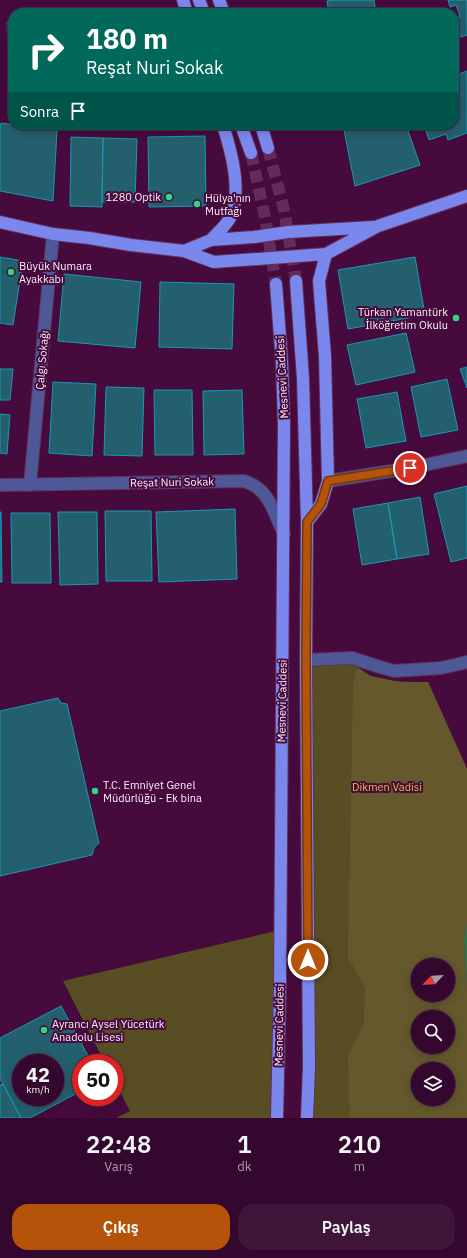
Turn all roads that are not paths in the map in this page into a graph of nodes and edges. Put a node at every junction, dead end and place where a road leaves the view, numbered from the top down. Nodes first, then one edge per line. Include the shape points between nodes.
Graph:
1 (225, 130) edge
2 (243, 130) edge
3 (263, 130) edge
4 (268, 148) tunnel mouth
5 (250, 152) tunnel mouth
6 (467, 196) edge
7 (0, 222) edge
8 (378, 226) junction
9 (53, 234) junction
10 (211, 240) junction
11 (184, 251) junction
12 (326, 254) junction
13 (296, 281) tunnel mouth
14 (276, 284) tunnel mouth
15 (467, 456) edge
16 (328, 481) junction
17 (0, 485) edge
18 (30, 485) junction
19 (307, 522) junction
20 (284, 534) junction
21 (306, 660) junction
22 (467, 662) edge
23 (277, 1118) edge
24 (307, 1118) edge

1 - 10 main road via 235,178 234,198 231,215
2 - 5 main road
3 - 4 main road
6 - 8 main road
7 - 9 main road
8 - 10 main road
8 - 12 main road
9 - 11 main road
9 - 18 street, Çalgı Sokağı
10 - 11 main road
11 - 12 main road via 214,262
12 - 16 main road via 319,281 325,356
13 - 19 main road, Mesnevi Caddesi via 303,378
14 - 20 main road, Mesnevi Caddesi via 284,417
15 - 16 street
16 - 19 main road via 321,504
17 - 18 street, Reşat Nuri Sokak
18 - 20 street, Reşat Nuri Sokak via 244,481 255,485 265,494
19 - 21 main road, Mesnevi Caddesi
20 - 23 main road, Mesnevi Caddesi
21 - 22 street via 352,658 394,671 441,668
21 - 24 main road, Mesnevi Caddesi via 309,1059

